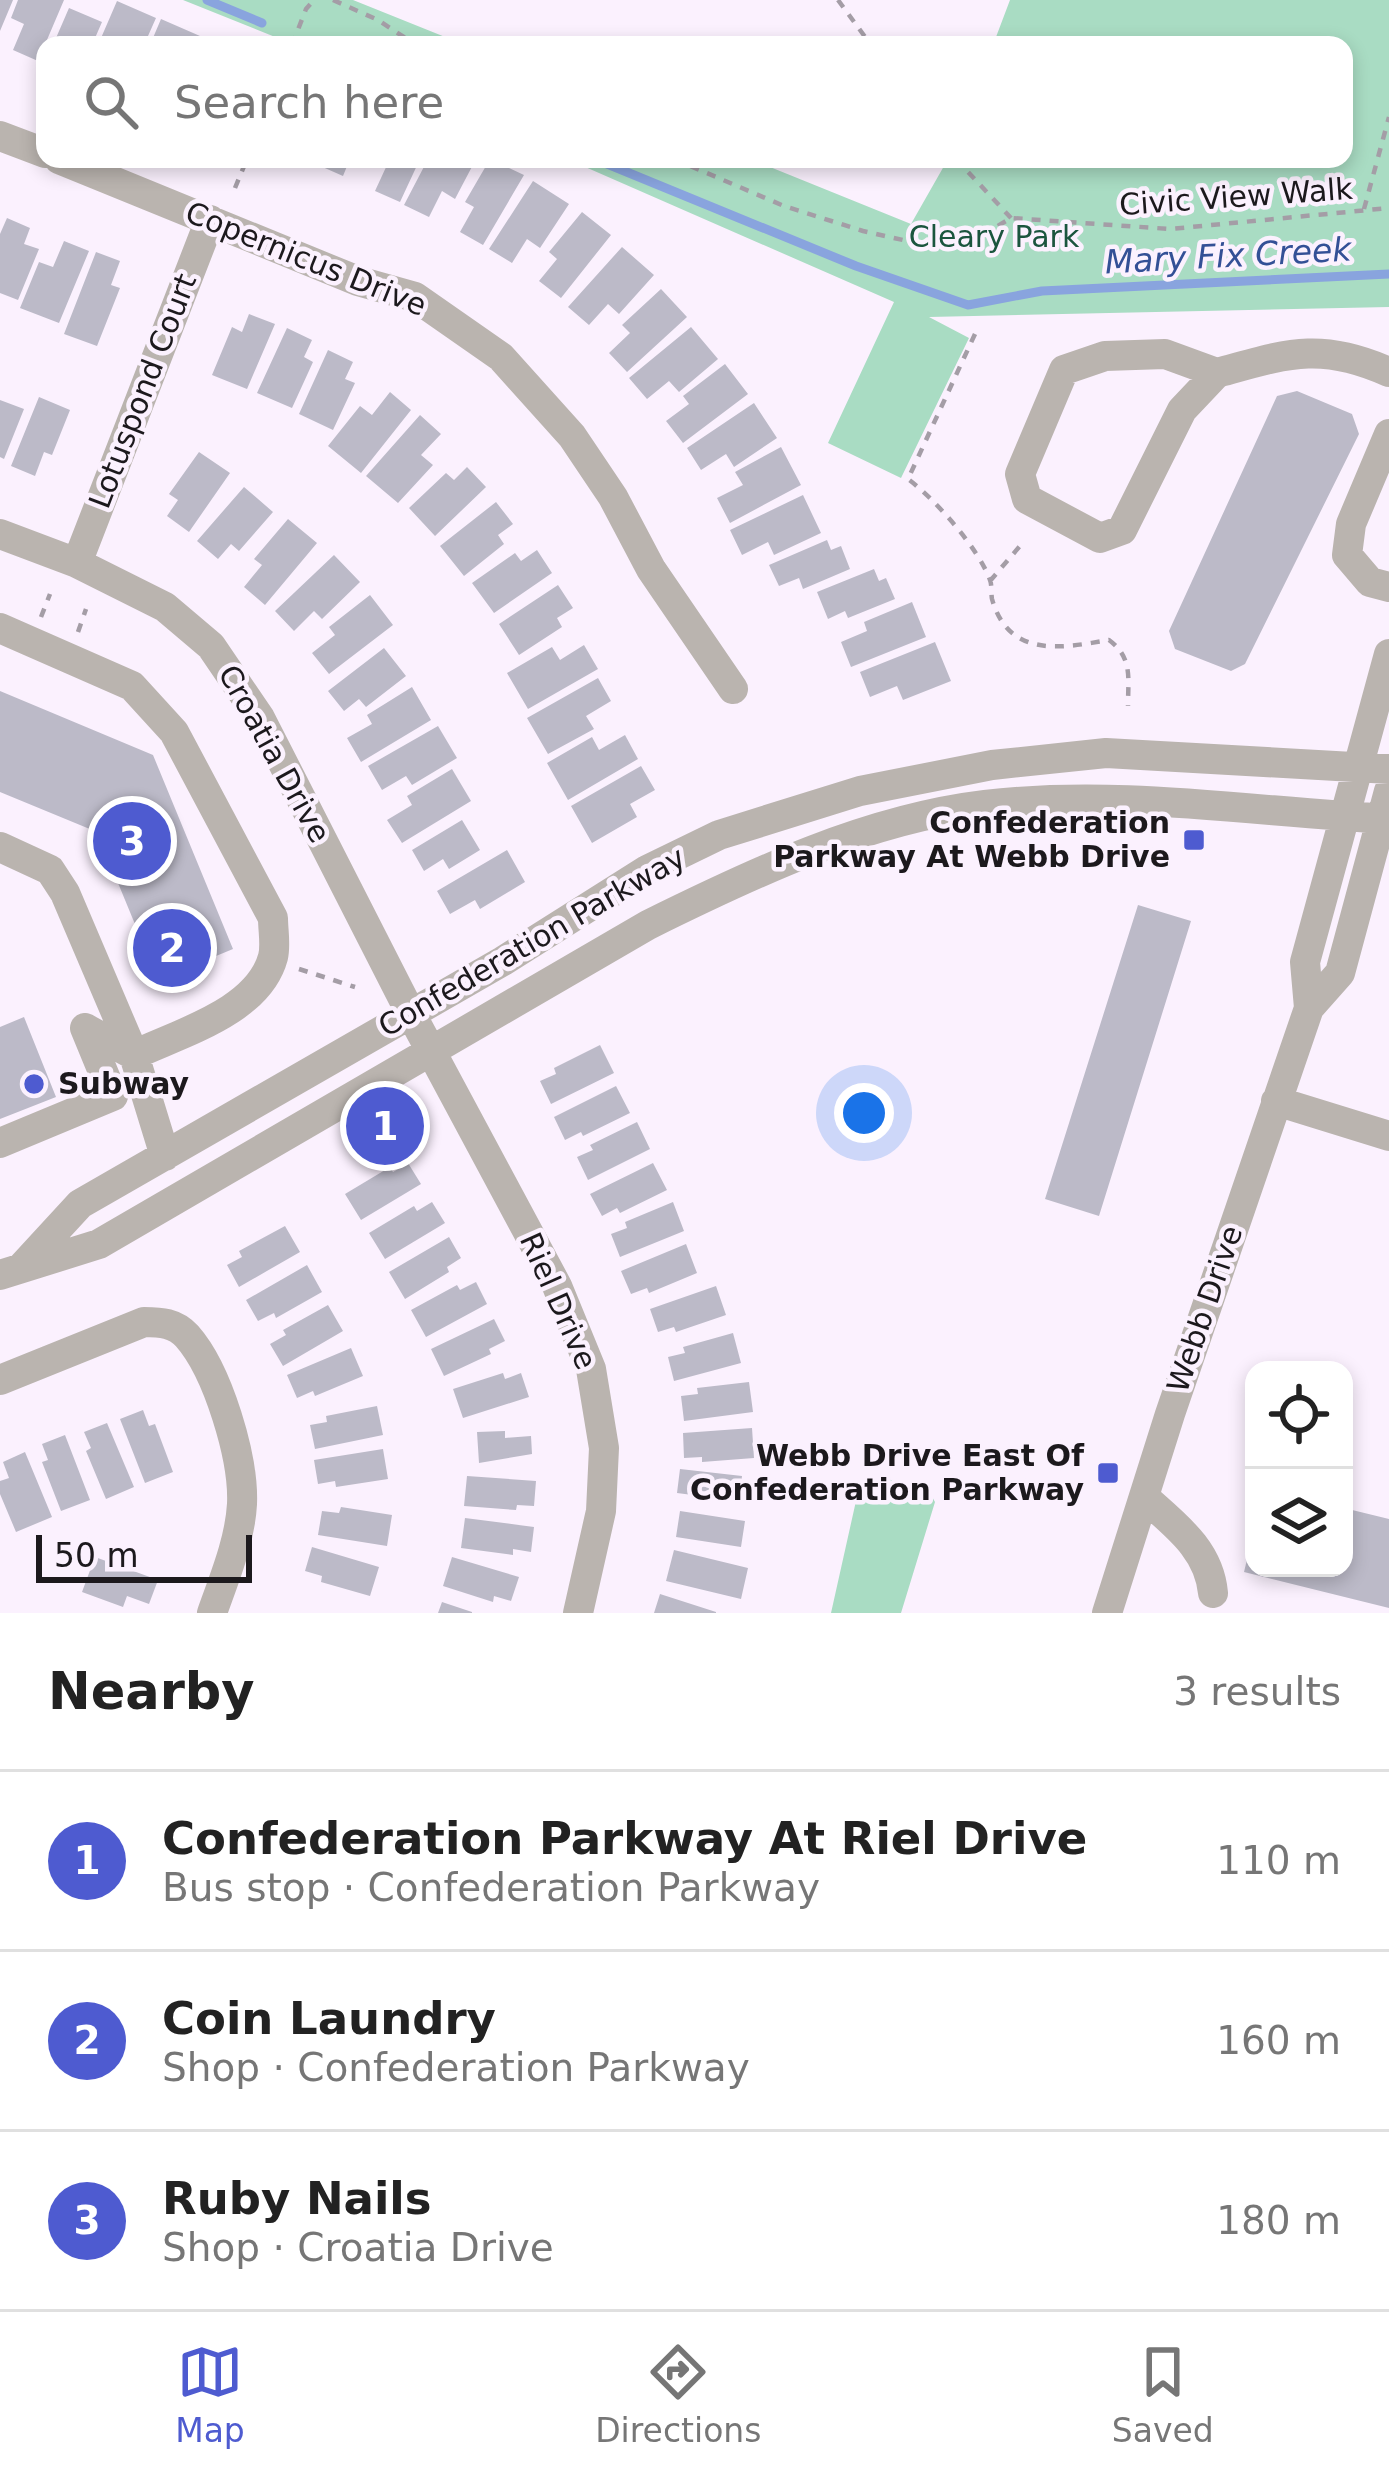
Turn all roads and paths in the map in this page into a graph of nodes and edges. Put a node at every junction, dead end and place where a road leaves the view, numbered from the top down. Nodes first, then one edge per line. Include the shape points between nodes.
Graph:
1 (314, 0) edge
2 (333, 0) edge
3 (838, 0) edge
4 (295, 36) edge
5 (402, 36) edge
6 (864, 36) edge
7 (1389, 117) edge
8 (0, 136) edge
9 (36, 150) edge
10 (81, 168) edge
11 (244, 168) edge
12 (695, 168) edge
13 (964, 168) edge
14 (236, 188) dead end
15 (1389, 208) edge
16 (1364, 209) junction
17 (1011, 218) junction
18 (210, 220) junction
19 (975, 334) dead end
20 (1389, 372) edge
21 (1217, 373) junction
22 (1389, 434) edge
23 (0, 534) edge
24 (1020, 546) dead end
25 (77, 563) junction
26 (990, 580) junction
27 (1389, 587) edge
28 (0, 628) edge
29 (1389, 654) edge
30 (733, 689) dead end
31 (1128, 706) dead end
32 (1357, 767) junction
33 (1389, 770) edge
34 (1387, 810) edge
35 (1345, 817) junction
36 (0, 847) edge
37 (274, 952) junction
38 (356, 987) dead end
39 (1309, 1008) junction
40 (411, 1014) junction
41 (431, 1052) junction
42 (134, 1054) junction
43 (1276, 1101) junction
44 (1389, 1136) edge
45 (0, 1143) edge
46 (165, 1156) junction
47 (11, 1271) edge
48 (0, 1380) edge
49 (1144, 1497) junction
50 (1213, 1593) dead end
51 (212, 1613) edge
52 (578, 1613) edge
53 (1108, 1613) edge

1 - 4 path
2 - 5 path
3 - 6 path
7 - 16 path
8 - 9 street
10 - 18 street, Copernicus Drive
11 - 14 path
12 - 17 path, Civic View Walk via 784,206 925,245 986,233
13 - 17 path
15 - 16 path, Civic View Walk
16 - 17 path, Civic View Walk via 1169,229
18 - 25 street, Lotuspond Court
18 - 30 street, Copernicus Drive via 415,297 501,357 582,452
19 - 26 path via 908,479 934,498
20 - 21 street via 1317,351
21 - 21 street via 1165,354 1105,356 1064,370 1020,474 1027,499 1100,538 1122,530 1182,410
22 - 27 street via 1346,555 1370,582
23 - 25 street, Croatia Drive
24 - 26 path
25 - 40 street, Croatia Drive via 165,608 227,667
26 - 31 path via 998,611 1023,641 1063,647 1109,640 1123,651
28 - 37 street via 133,686 155,708 272,919
29 - 32 street, Webb Drive
32 - 33 street, Confederation Parkway
32 - 35 street, Webb Drive
32 - 40 street, Confederation Parkway via 1106,753 860,791 718,835 665,861
34 - 35 street, Confederation Parkway
34 - 39 street, Webb Drive via 1340,974
35 - 39 street, Webb Drive via 1305,962
35 - 41 street, Confederation Parkway via 1108,800 984,806 904,823 742,878
36 - 42 street via 50,870 65,893
37 - 38 path via 303,972
37 - 42 street via 250,996
39 - 43 street, Webb Drive
40 - 41 street, Riel Drive
40 - 46 street, Confederation Parkway
41 - 47 street, Confederation Parkway via 99,1244
41 - 52 street, Riel Drive via 557,1286 590,1370 604,1448 601,1511
42 - 45 street via 86,1028 113,1096
42 - 46 street
43 - 44 street
43 - 49 street, Webb Drive
46 - 47 street, Confederation Parkway via 80,1204
48 - 51 street via 144,1322 185,1334 226,1413 242,1503
49 - 50 street via 1200,1551
49 - 53 street, Webb Drive

